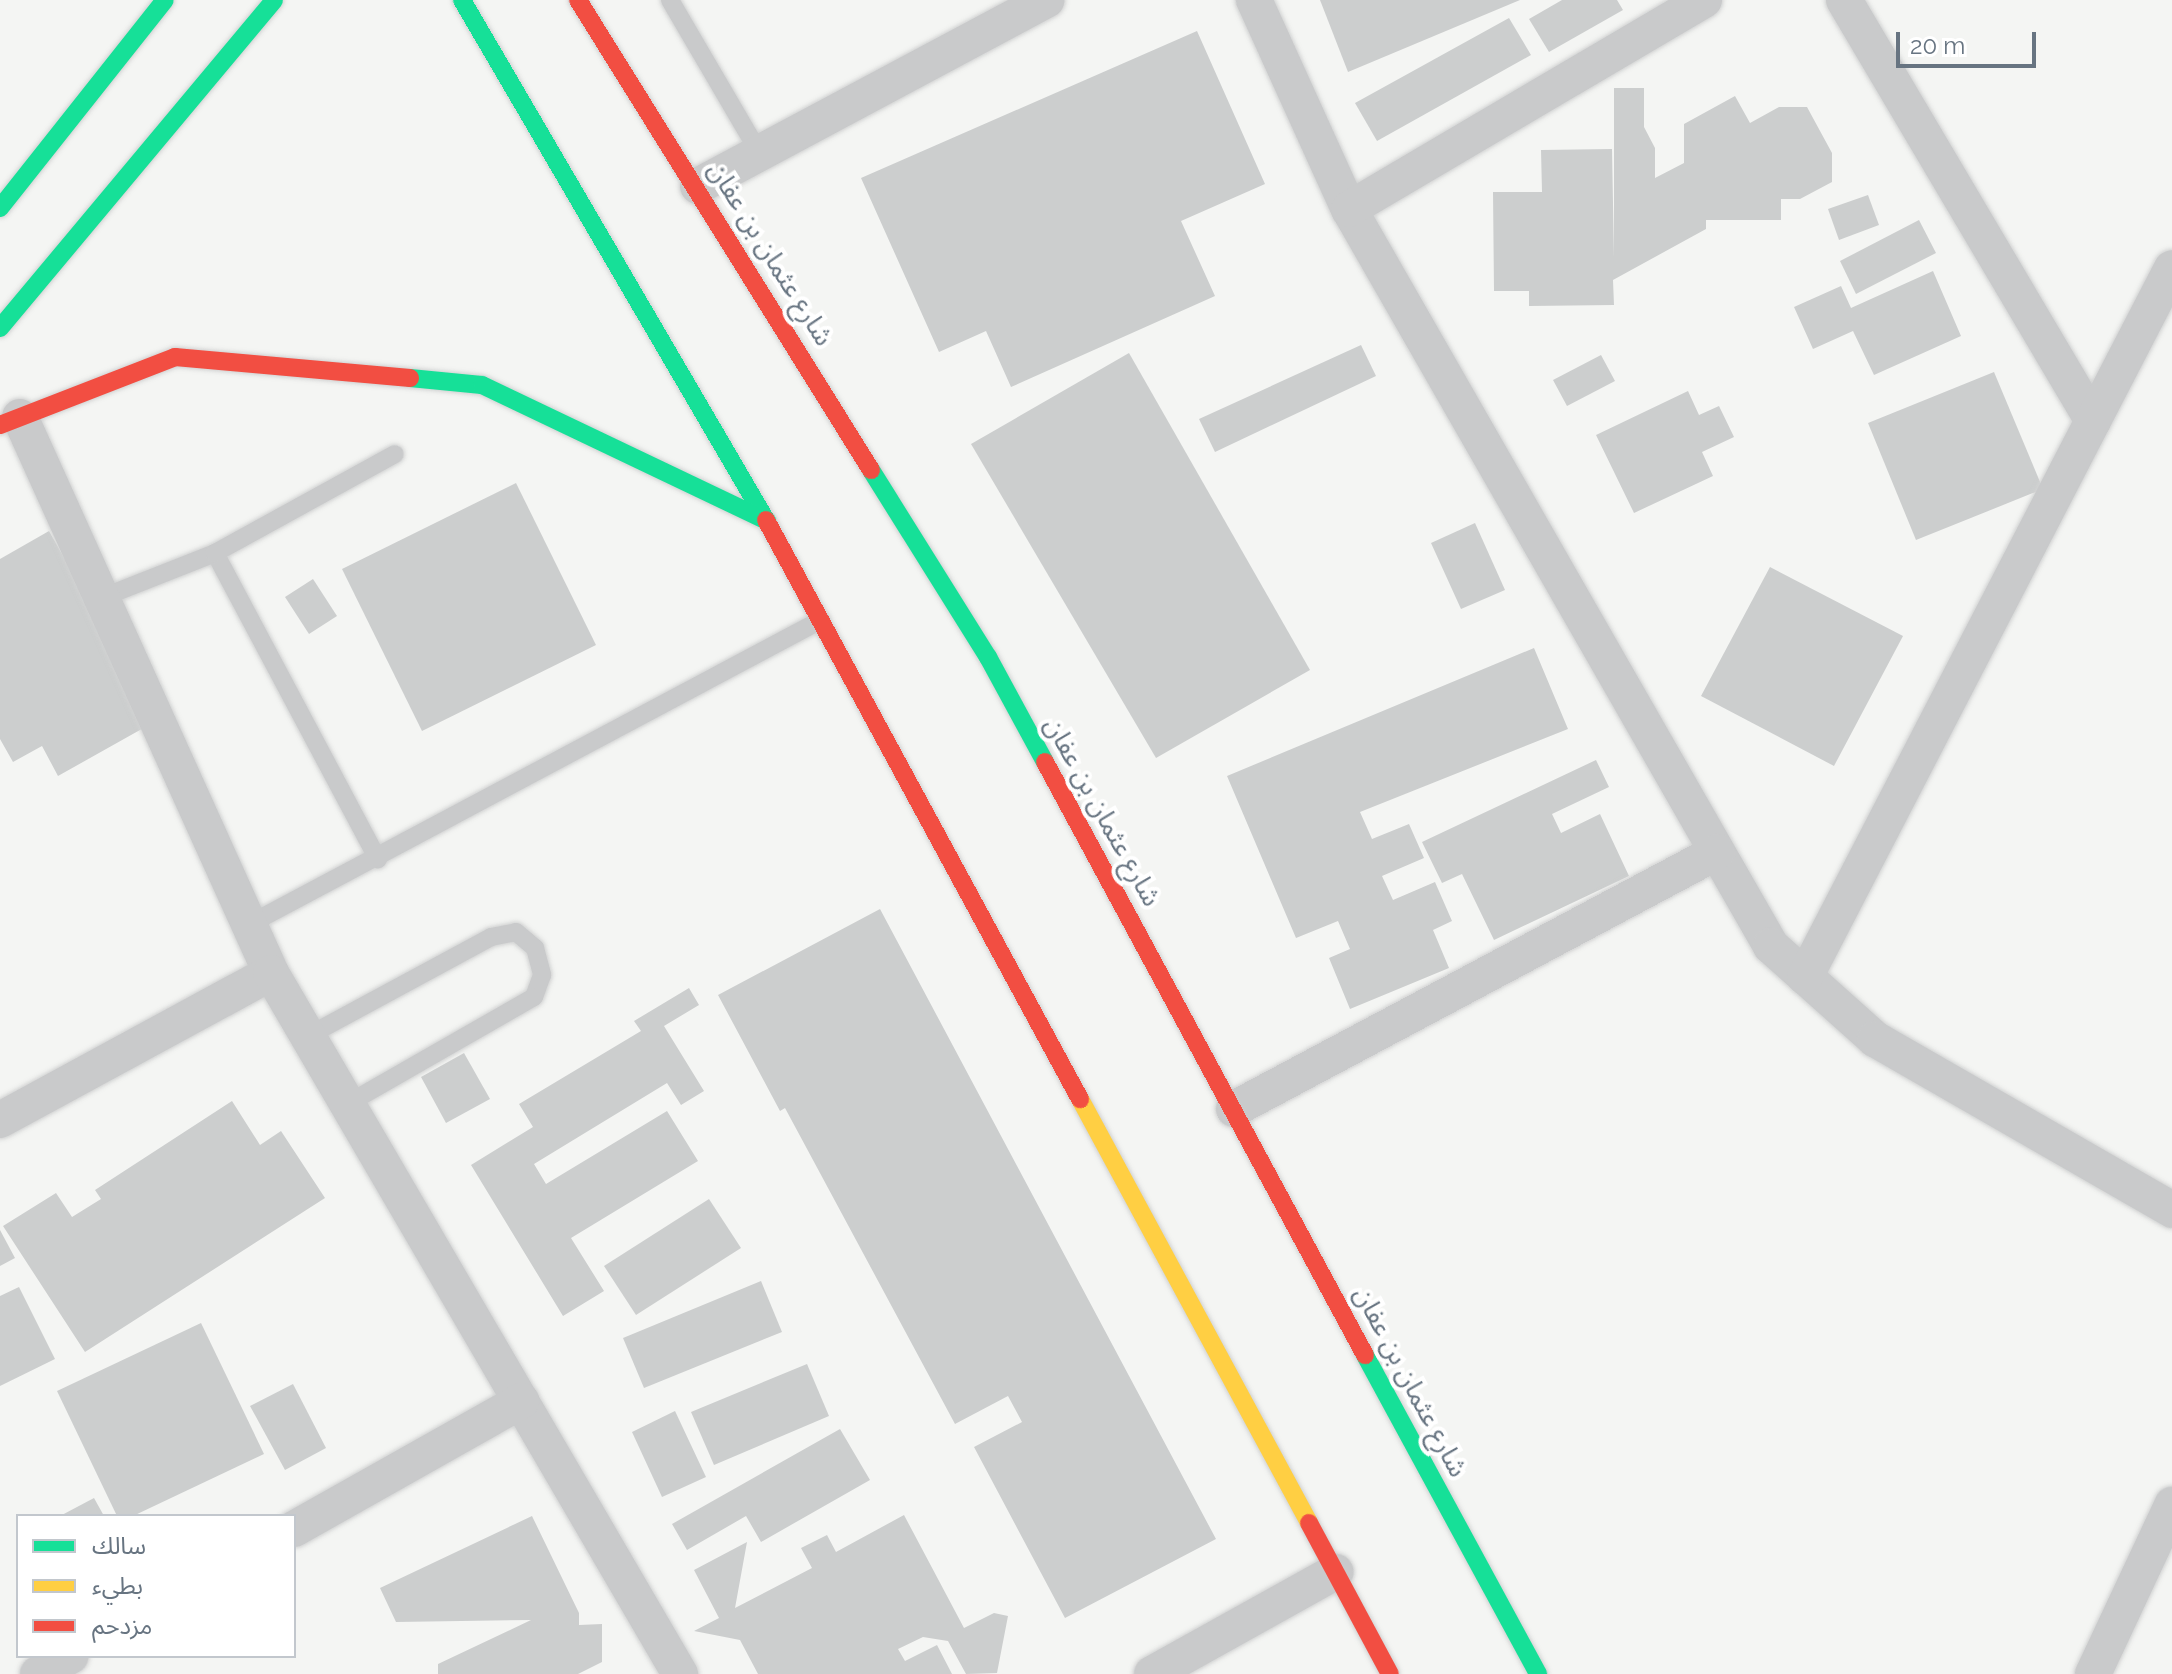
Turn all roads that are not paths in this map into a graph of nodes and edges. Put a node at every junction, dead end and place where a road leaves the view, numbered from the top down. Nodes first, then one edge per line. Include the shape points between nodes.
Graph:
1 (165, 0) edge
2 (274, 0) edge
3 (462, 0) edge
4 (578, 0) edge
5 (670, 0) edge
6 (1046, 0) edge
7 (1254, 0) edge
8 (1704, 0) edge
9 (1844, 0) edge
10 (1003, 10) edge
11 (760, 154) junction
12 (698, 186) junction
13 (0, 208) edge
14 (1349, 209) junction
15 (2172, 268) edge
16 (0, 328) edge
17 (10, 421) edge
18 (2093, 421) junction
19 (395, 454) dead end
20 (767, 521) junction
21 (215, 553) junction
22 (101, 598) junction
23 (821, 620) junction
24 (1717, 852) junction
25 (378, 859) junction
26 (248, 925) junction
27 (271, 973) junction
28 (1805, 977) junction
29 (308, 1036) junction
30 (347, 1104) junction
31 (1234, 1109) junction
32 (0, 1120) edge
33 (2172, 1210) edge
34 (521, 1401) junction
35 (2172, 1505) edge
36 (296, 1528) edge
37 (1335, 1572) junction
38 (66, 1658) edge
39 (38, 1674) edge
40 (680, 1674) edge
41 (1152, 1674) edge
42 (1390, 1674) edge
43 (1538, 1674) edge
44 (2093, 1674) edge

1 - 13 main road
2 - 16 main road
3 - 20 main road
4 - 12 main road, شارع عثمان بن عفان
5 - 11 lane
6 - 10 street
7 - 14 street
8 - 14 street
9 - 18 street
10 - 11 street
11 - 12 street
12 - 31 main road, شارع عثمان بن عفان via 988,657
14 - 24 street
15 - 18 street
17 - 20 main road via 175,357 482,385
17 - 22 street
18 - 28 street
19 - 21 lane
20 - 23 main road
21 - 22 lane
21 - 25 lane
22 - 26 street
23 - 25 lane
23 - 37 main road
24 - 28 street via 1771,946
24 - 31 street
25 - 26 lane
26 - 27 street
27 - 29 street
27 - 32 street
28 - 33 street via 1875,1039
29 - 30 street
29 - 30 lane via 491,937 516,932 535,948 542,975 534,997
30 - 34 street
31 - 43 main road, شارع عثمان بن عفان
34 - 36 street
34 - 40 street
35 - 44 street
37 - 41 street
37 - 42 main road
38 - 39 street

